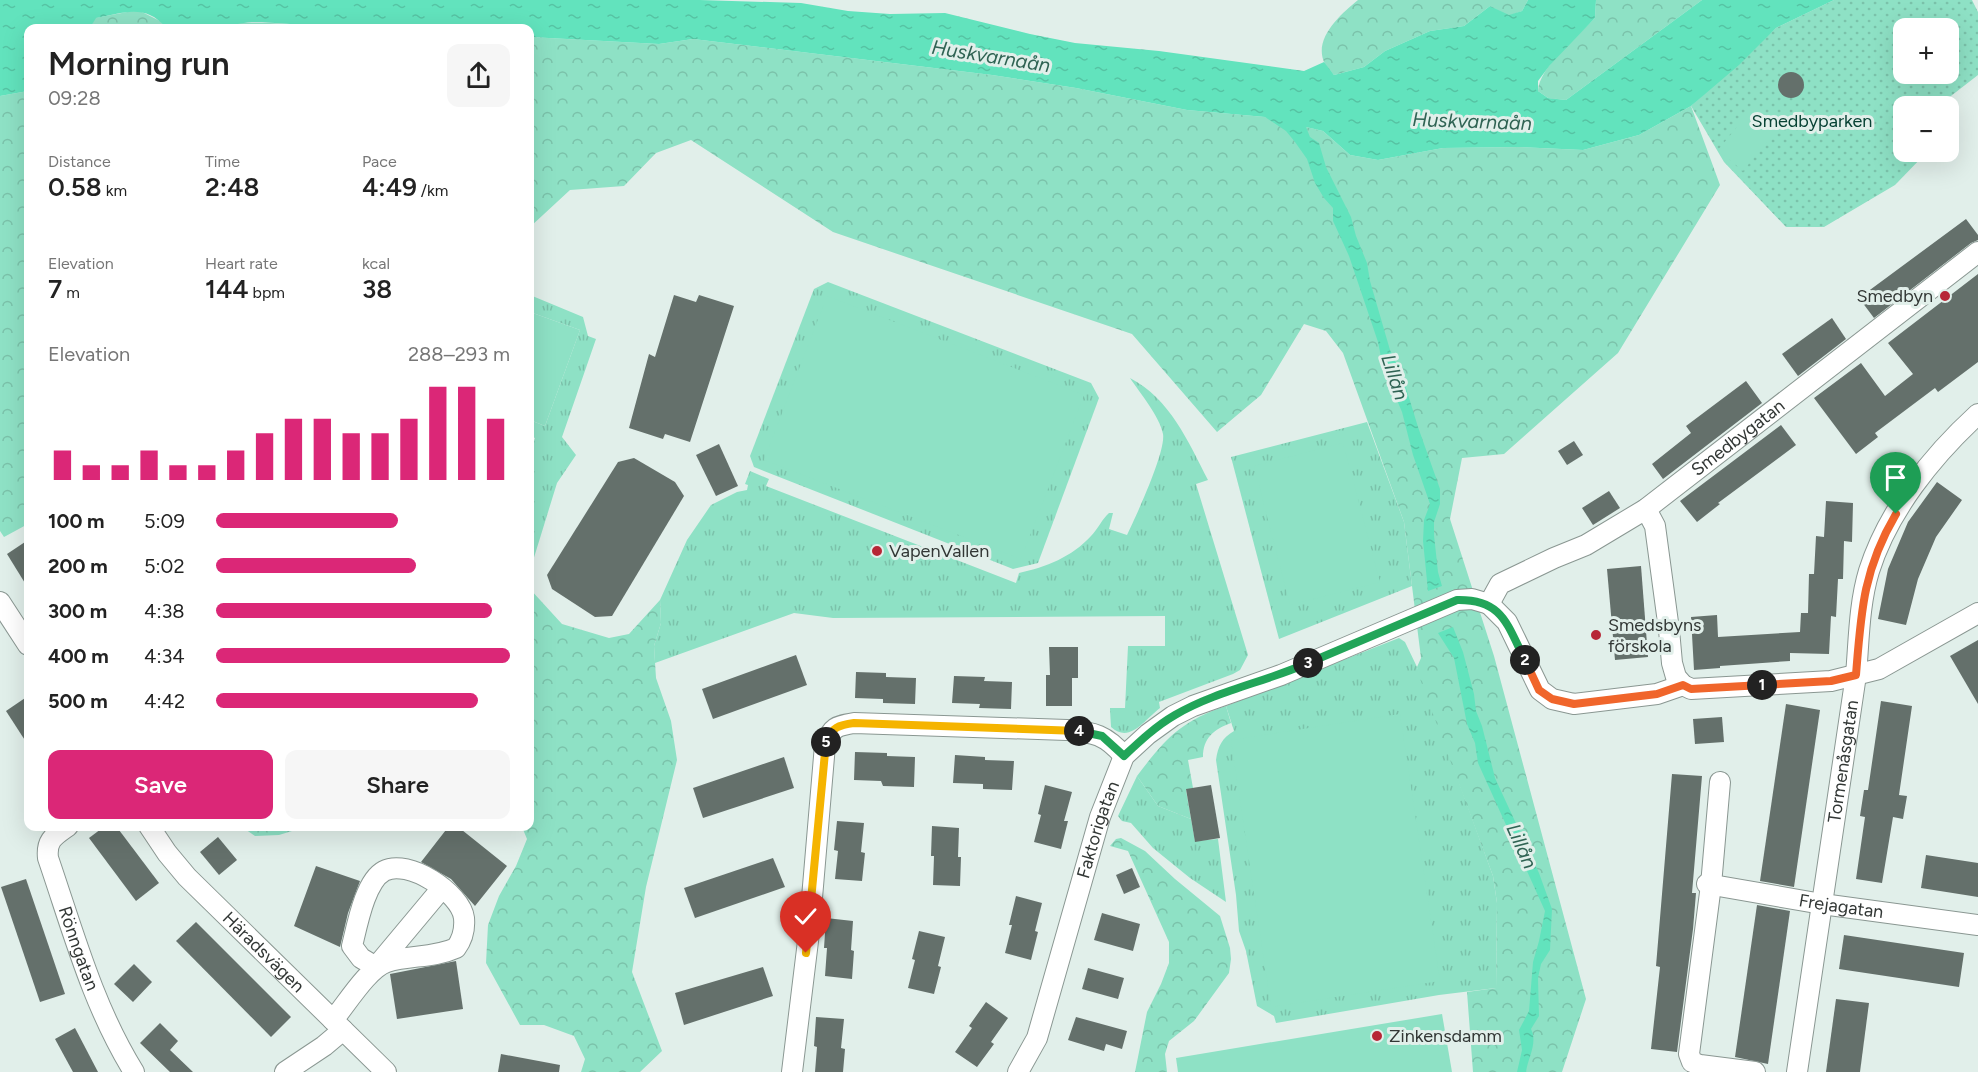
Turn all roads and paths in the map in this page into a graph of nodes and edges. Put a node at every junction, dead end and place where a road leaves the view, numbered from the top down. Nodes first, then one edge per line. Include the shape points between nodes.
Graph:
1 (1978, 252) edge
2 (1978, 414) edge
3 (1646, 509) junction
4 (0, 602) edge
5 (1489, 604) junction
6 (1978, 613) edge
7 (24, 639) edge
8 (1856, 675) junction
9 (1683, 685) junction
10 (1124, 756) junction
11 (1720, 782) dead end
12 (62, 831) edge
13 (152, 831) edge
14 (1709, 885) junction
15 (442, 888) junction
16 (1822, 904) junction
17 (1978, 925) edge
18 (376, 967) junction
19 (338, 1025) junction
20 (134, 1072) edge
21 (285, 1072) edge
22 (386, 1072) edge
23 (792, 1072) edge
24 (1018, 1072) edge
25 (1755, 1072) edge
26 (1797, 1072) edge

1 - 3 street, Smedbygatan
2 - 8 street, Tormenåsgatan via 1930,464 1882,538 1863,601
3 - 5 street, Smedbygatan via 1586,545 1500,584
3 - 9 street via 1655,526 1672,663
4 - 7 street
5 - 9 street via 1507,622 1539,690 1552,699 1574,704 1657,694
5 - 10 street, Faktorigatan via 1457,600 1281,675 1193,706 1148,734
6 - 8 street via 1879,669
8 - 9 street via 1831,681 1691,689
8 - 16 street, Tormenåsgatan
10 - 23 street via 1102,736 1067,730 854,723 839,725 830,732 825,745
10 - 24 street, Faktorigatan via 1101,817 1037,1038
11 - 14 street
12 - 20 street, Rönngatan via 51,840 48,858 96,997
13 - 19 street, Häradsvägen via 187,877
14 - 16 street, Frejagatan
14 - 25 street via 1689,1054 1692,1062 1701,1065
15 - 18 street
15 - 18 street via 457,902 464,917 464,931 456,948
15 - 18 street via 422,874 399,869 385,870 375,880 362,906 352,946 361,958
16 - 17 street, Frejagatan
16 - 26 street, Tormenåsgatan
18 - 19 street
19 - 21 street via 324,1046
19 - 22 street, Häradsvägen

